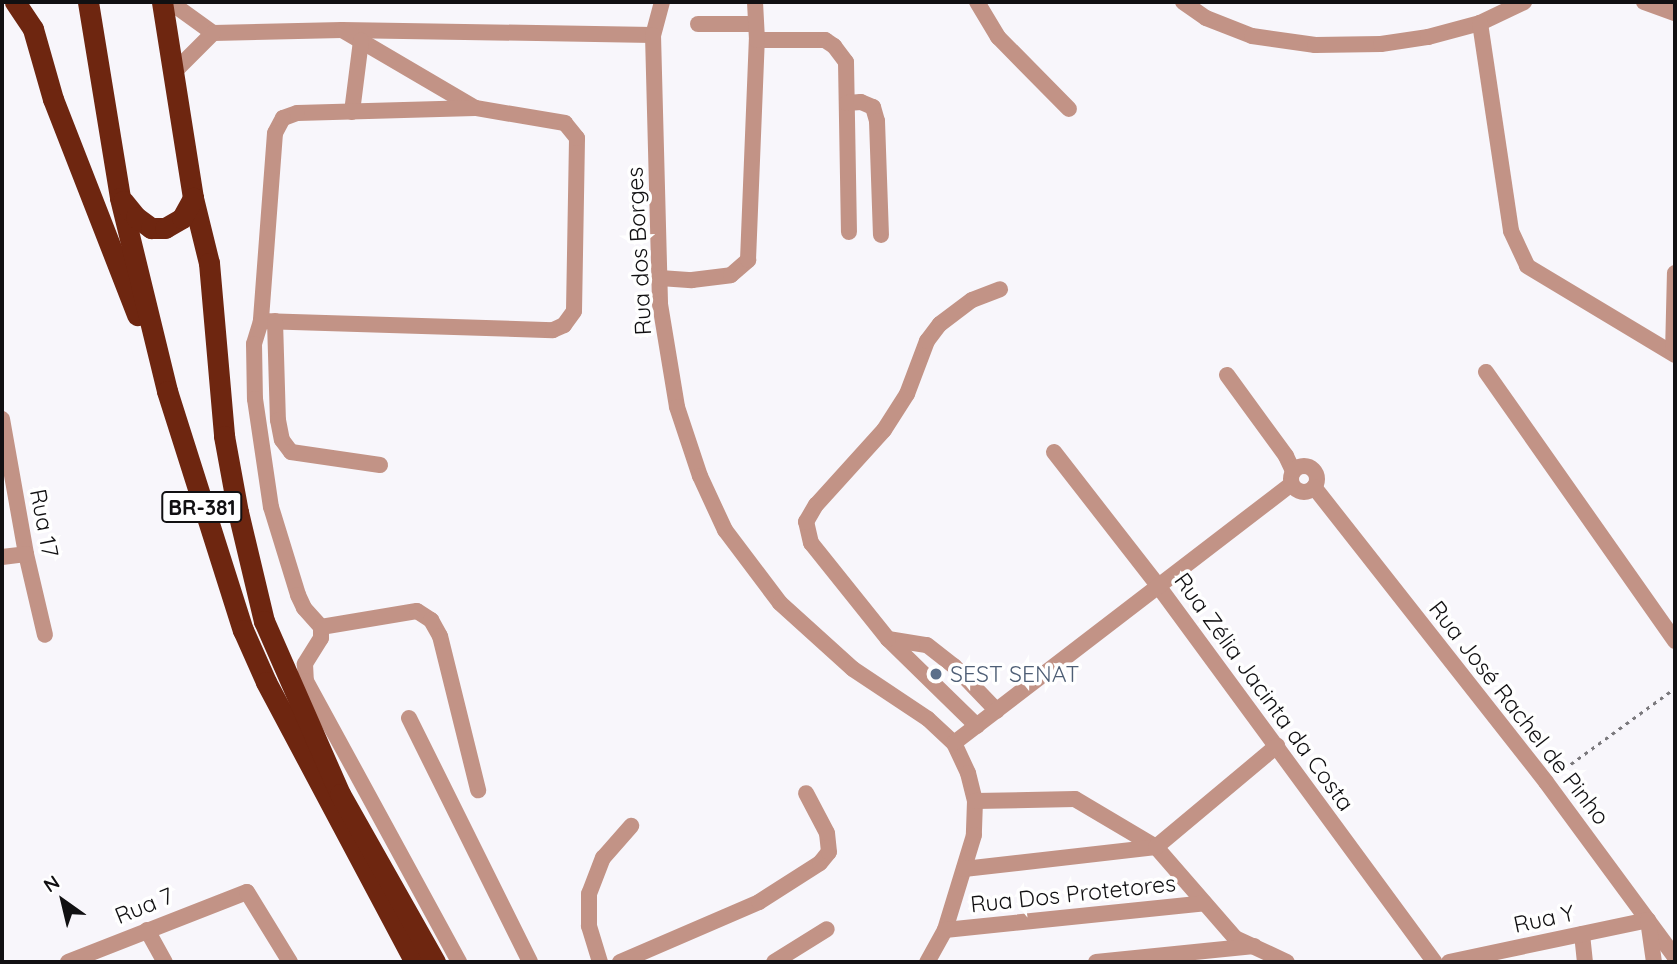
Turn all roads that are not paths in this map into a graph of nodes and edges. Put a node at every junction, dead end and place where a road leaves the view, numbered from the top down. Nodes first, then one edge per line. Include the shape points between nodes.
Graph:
1 (15, 2) edge
2 (88, 2) edge
3 (162, 2) edge
4 (170, 2) edge
5 (662, 2) edge
6 (755, 2) edge
7 (977, 2) edge
8 (1183, 2) edge
9 (1524, 2) edge
10 (1644, 2) edge
11 (1675, 13) edge
12 (1480, 23) junction
13 (698, 24) dead end
14 (342, 30) junction
15 (756, 32) junction
16 (213, 33) junction
17 (653, 35) junction
18 (361, 41) junction
19 (172, 74) junction
20 (846, 103) junction
21 (475, 108) junction
22 (1069, 109) dead end
23 (352, 112) junction
24 (120, 198) junction
25 (193, 198) junction
26 (849, 232) dead end
27 (881, 235) dead end
28 (1675, 273) edge
29 (660, 278) junction
30 (1000, 289) dead end
31 (268, 321) junction
32 (1674, 354) edge
33 (1486, 372) dead end
34 (1227, 376) dead end
35 (167, 391) junction
36 (2, 419) edge
37 (1054, 452) dead end
38 (380, 465) dead end
39 (1299, 482) junction
40 (26, 554) junction
41 (2, 557) edge
42 (1158, 587) junction
43 (321, 627) junction
44 (45, 635) dead end
45 (888, 639) junction
46 (1675, 641) edge
47 (997, 711) junction
48 (409, 718) dead end
49 (977, 726) junction
50 (954, 743) junction
51 (1277, 747) junction
52 (478, 789) dead end
53 (806, 793) dead end
54 (975, 801) junction
55 (631, 827) dead end
56 (1156, 847) junction
57 (964, 869) junction
58 (1205, 903) junction
59 (1648, 920) junction
60 (827, 929) dead end
61 (146, 930) junction
62 (945, 930) junction
63 (1581, 934) junction
64 (1254, 946) junction
65 (1519, 955) edge
66 (1675, 957) edge
67 (68, 962) edge
68 (165, 962) edge
69 (290, 962) edge
70 (415, 962) edge
71 (435, 962) edge
72 (459, 962) edge
73 (530, 962) edge
74 (600, 962) edge
75 (620, 962) edge
76 (774, 962) edge
77 (927, 962) edge
78 (1096, 962) edge
79 (1287, 962) edge
80 (1434, 962) edge
81 (1449, 962) edge
82 (1585, 962) edge
83 (1654, 962) edge

1 - 35 highway via 33,29 52,99
2 - 24 highway, BR-381
3 - 19 highway, BR-381
4 - 16 street
5 - 17 street, Rua dos Borges
6 - 15 street
7 - 22 street via 998,37
8 - 12 street via 1206,18 1252,36 1315,46 1381,44
9 - 12 street
10 - 11 street
12 - 32 street via 1511,230 1527,266
13 - 15 street
14 - 16 street
14 - 17 street
14 - 18 street
15 - 20 street via 825,40 834,46 846,62
15 - 29 street via 748,260 731,275
16 - 19 street
17 - 29 street, Rua dos Borges
18 - 21 street
18 - 23 street
19 - 25 highway, BR-381
20 - 26 street
20 - 27 street via 873,107 877,121
21 - 23 street
21 - 31 street via 565,123 577,138 574,311 564,325 553,330
23 - 31 street via 297,113 283,118 275,133
24 - 25 highway via 135,218 151,228 165,228 182,218
24 - 35 highway, BR-381
25 - 71 highway, BR-381 via 209,263 224,436 264,621 340,794
28 - 32 street
29 - 50 street, Rua dos Borges via 677,407 699,476 726,530 780,603 853,669 928,719
30 - 45 street via 972,300 940,324 928,341 907,394 884,430 816,505 806,523 811,543
31 - 38 street via 278,420 282,440 291,452
31 - 43 street via 254,344 255,399 271,507 298,595
33 - 46 street
34 - 39 street, Rua José Rachel de Pinho
35 - 70 highway, BR-381 via 243,630 272,694
36 - 40 street, Rua 17
37 - 42 street, Rua Zélia Jacinta da Costa
39 - 42 street
39 - 59 street, Rua José Rachel de Pinho via 1546,782
40 - 41 street
40 - 44 street, Rua 17
42 - 47 street
42 - 51 street, Rua Zélia Jacinta da Costa
43 - 52 street via 417,611 430,620 440,636
43 - 72 street via 321,638 305,664 306,681
45 - 47 street via 927,645
45 - 49 street
47 - 49 street
48 - 73 street
49 - 50 street
50 - 54 street, Rua dos Borges
51 - 56 street
51 - 80 street, Rua Zélia Jacinta da Costa
53 - 75 street via 827,833 829,852 820,863 759,902
54 - 56 street via 1075,799
54 - 57 street, Rua dos Borges via 974,835
55 - 74 street via 603,858 589,894 589,926
56 - 57 street
56 - 58 street
57 - 62 street, Rua dos Borges
58 - 62 street, Rua Dos Protetores
58 - 64 street via 1235,937
59 - 63 street, Rua Y
59 - 66 street, Rua José Rachel de Pinho
59 - 83 street
60 - 76 street
61 - 67 street, Rua 7
61 - 68 street
61 - 69 street, Rua 7 via 247,892
62 - 77 street, Rua dos Borges
63 - 65 street, Rua Y
63 - 82 street
64 - 78 street
64 - 79 street
65 - 81 street, Rua Y

